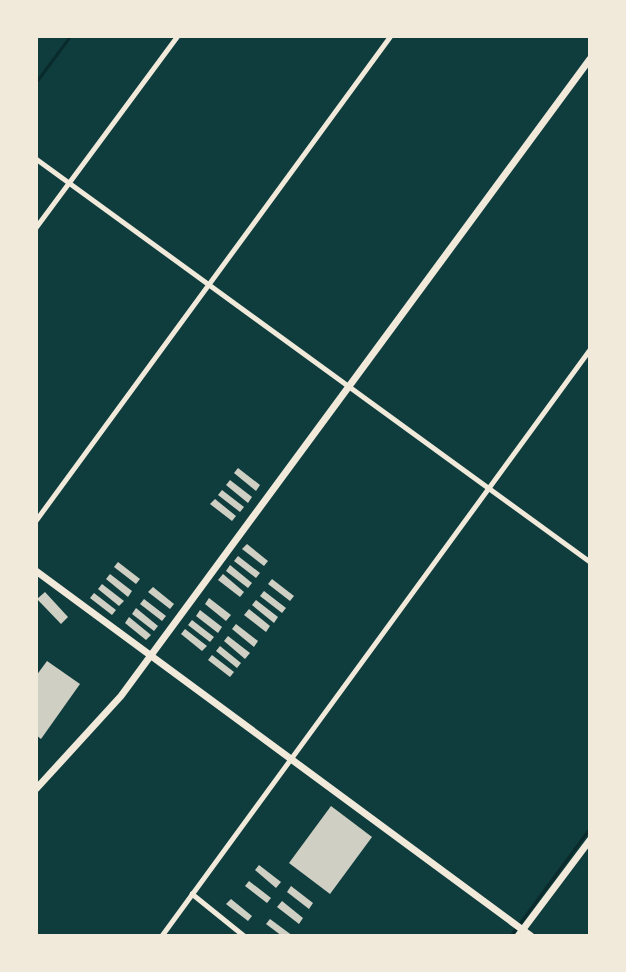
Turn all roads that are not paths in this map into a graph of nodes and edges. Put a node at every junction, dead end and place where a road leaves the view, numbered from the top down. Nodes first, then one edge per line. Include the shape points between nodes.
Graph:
1 (178, 36) edge
2 (391, 36) edge
3 (590, 59) edge
4 (36, 159) edge
5 (69, 183) junction
6 (36, 228) edge
7 (206, 286) junction
8 (590, 350) edge
9 (350, 386) junction
10 (491, 489) junction
11 (36, 521) edge
12 (590, 562) edge
13 (36, 571) edge
14 (150, 658) junction
15 (291, 760) junction
16 (36, 789) edge
17 (590, 840) edge
18 (192, 894) junction
19 (520, 933) edge
20 (162, 936) edge
21 (244, 936) edge
22 (531, 936) edge

1 - 5 street
2 - 7 street
3 - 9 street
4 - 5 street
5 - 6 street
5 - 7 street
7 - 9 street
7 - 11 street
8 - 10 street
9 - 10 street
9 - 14 street
10 - 12 street
10 - 15 street via 391,617
13 - 14 street
14 - 15 street
14 - 16 street via 112,708
15 - 18 street
15 - 19 street
17 - 19 street
18 - 20 street
18 - 21 street
19 - 22 street

